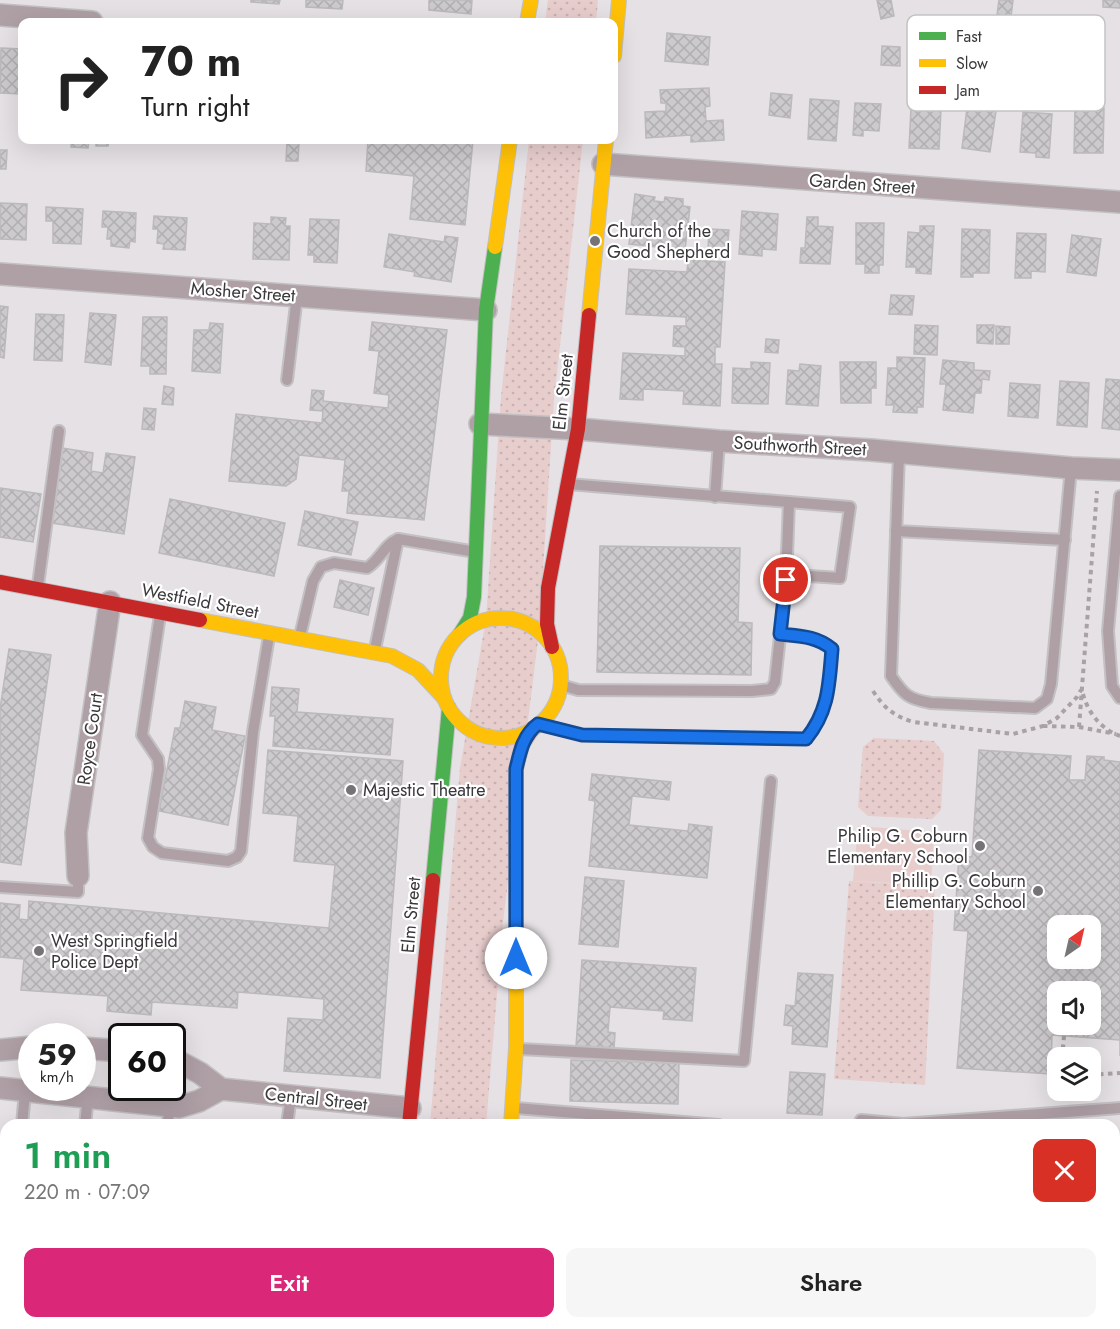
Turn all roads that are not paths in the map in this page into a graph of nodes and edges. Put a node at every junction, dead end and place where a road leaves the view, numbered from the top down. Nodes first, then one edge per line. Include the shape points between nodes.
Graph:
1 (531, 0) edge
2 (619, 0) edge
3 (0, 15) edge
4 (39, 18) edge
5 (528, 18) edge
6 (617, 18) edge
7 (509, 144) edge
8 (606, 144) edge
9 (603, 164) junction
10 (1120, 202) edge
11 (0, 274) edge
12 (297, 296) junction
13 (486, 310) junction
14 (287, 380) dead end
15 (480, 424) junction
16 (578, 429) junction
17 (58, 431) dead end
18 (719, 441) junction
19 (899, 453) junction
20 (1071, 468) junction
21 (1120, 470) edge
22 (568, 484) junction
23 (1120, 496) edge
24 (715, 497) junction
25 (789, 502) junction
26 (896, 531) junction
27 (1118, 538) edge
28 (398, 539) junction
29 (1065, 540) junction
30 (476, 552) junction
31 (786, 580) junction
32 (0, 582) edge
33 (38, 589) junction
34 (110, 602) junction
35 (160, 612) junction
36 (269, 632) junction
37 (460, 634) junction
38 (780, 634) junction
39 (300, 638) junction
40 (552, 647) junction
41 (374, 652) junction
42 (414, 652) dead end
43 (392, 656) junction
44 (561, 685) junction
45 (1120, 698) edge
46 (447, 703) junction
47 (536, 726) junction
48 (771, 781) dead end
49 (78, 876) joint
50 (0, 887) edge
51 (18, 1048) edge
52 (516, 1048) junction
53 (0, 1050) edge
54 (186, 1065) edge
55 (0, 1089) edge
56 (221, 1089) junction
57 (18, 1091) edge
58 (291, 1096) junction
59 (96, 1099) edge
60 (24, 1101) edge
61 (88, 1101) edge
62 (513, 1107) junction
63 (1120, 1108) edge
64 (168, 1116) edge
65 (409, 1116) edge
66 (23, 1119) edge
67 (86, 1119) edge
68 (288, 1119) edge
69 (512, 1119) edge
70 (650, 1119) edge
71 (971, 1119) edge

1 - 5 main road
2 - 6 main road
3 - 4 street
7 - 13 main road
8 - 9 main road, Elm Street
9 - 10 street, Garden Street
9 - 16 main road, Elm Street
11 - 12 street, Mosher Street
12 - 13 street, Mosher Street
12 - 14 lane
13 - 15 main road
15 - 16 street, Southworth Street
15 - 30 main road
16 - 18 street, Southworth Street
16 - 22 main road, Elm Street
17 - 33 lane
18 - 19 street, Southworth Street
18 - 24 lane
19 - 20 street, Southworth Street
19 - 26 lane
20 - 21 street, Southworth Street
20 - 29 lane
22 - 24 lane
22 - 40 main road, Elm Street via 548,588 547,624
23 - 27 lane
24 - 25 lane
25 - 31 lane
25 - 31 lane via 850,507 840,579 794,575
26 - 29 lane
26 - 29 lane via 891,676 903,693 931,703 1035,708 1047,699 1052,684
27 - 45 lane via 1108,631 1112,686
28 - 30 lane
28 - 39 lane via 390,542 368,568 334,563 321,567 313,581
28 - 41 lane
30 - 37 main road via 472,607
31 - 38 lane
32 - 33 main road, Westfield Street
33 - 34 main road, Westfield Street
34 - 35 main road, Westfield Street
34 - 49 street, Royce Court via 76,832
35 - 36 main road, Westfield Street
35 - 36 lane via 142,735 158,759 148,838 162,853 228,861 242,851 253,732
36 - 39 main road, Westfield Street
37 - 40 main road via 486,620 504,618 523,622
37 - 46 main road via 443,647 440,679
38 - 44 lane via 771,689 578,690
38 - 47 lane via 812,637 832,649 829,693 816,727 806,739 582,735
39 - 41 main road, Westfield Street
40 - 44 main road via 560,666
41 - 43 main road, Westfield Street
42 - 43 main road, Westfield Street
43 - 46 main road, Westfield Street via 418,670
44 - 47 main road via 555,705
46 - 47 main road via 454,716 469,729 488,737 508,738
46 - 65 main road, Elm Street
47 - 52 main road via 522,745 516,769
48 - 52 lane via 744,1061
49 - 50 lane via 78,892
51 - 53 street
52 - 62 main road
54 - 56 street
55 - 57 street
56 - 58 street, Central Street
56 - 64 street
58 - 65 street, Central Street
58 - 68 lane
59 - 64 street
60 - 66 lane
61 - 67 lane
62 - 69 main road
62 - 70 lane
63 - 71 lane

